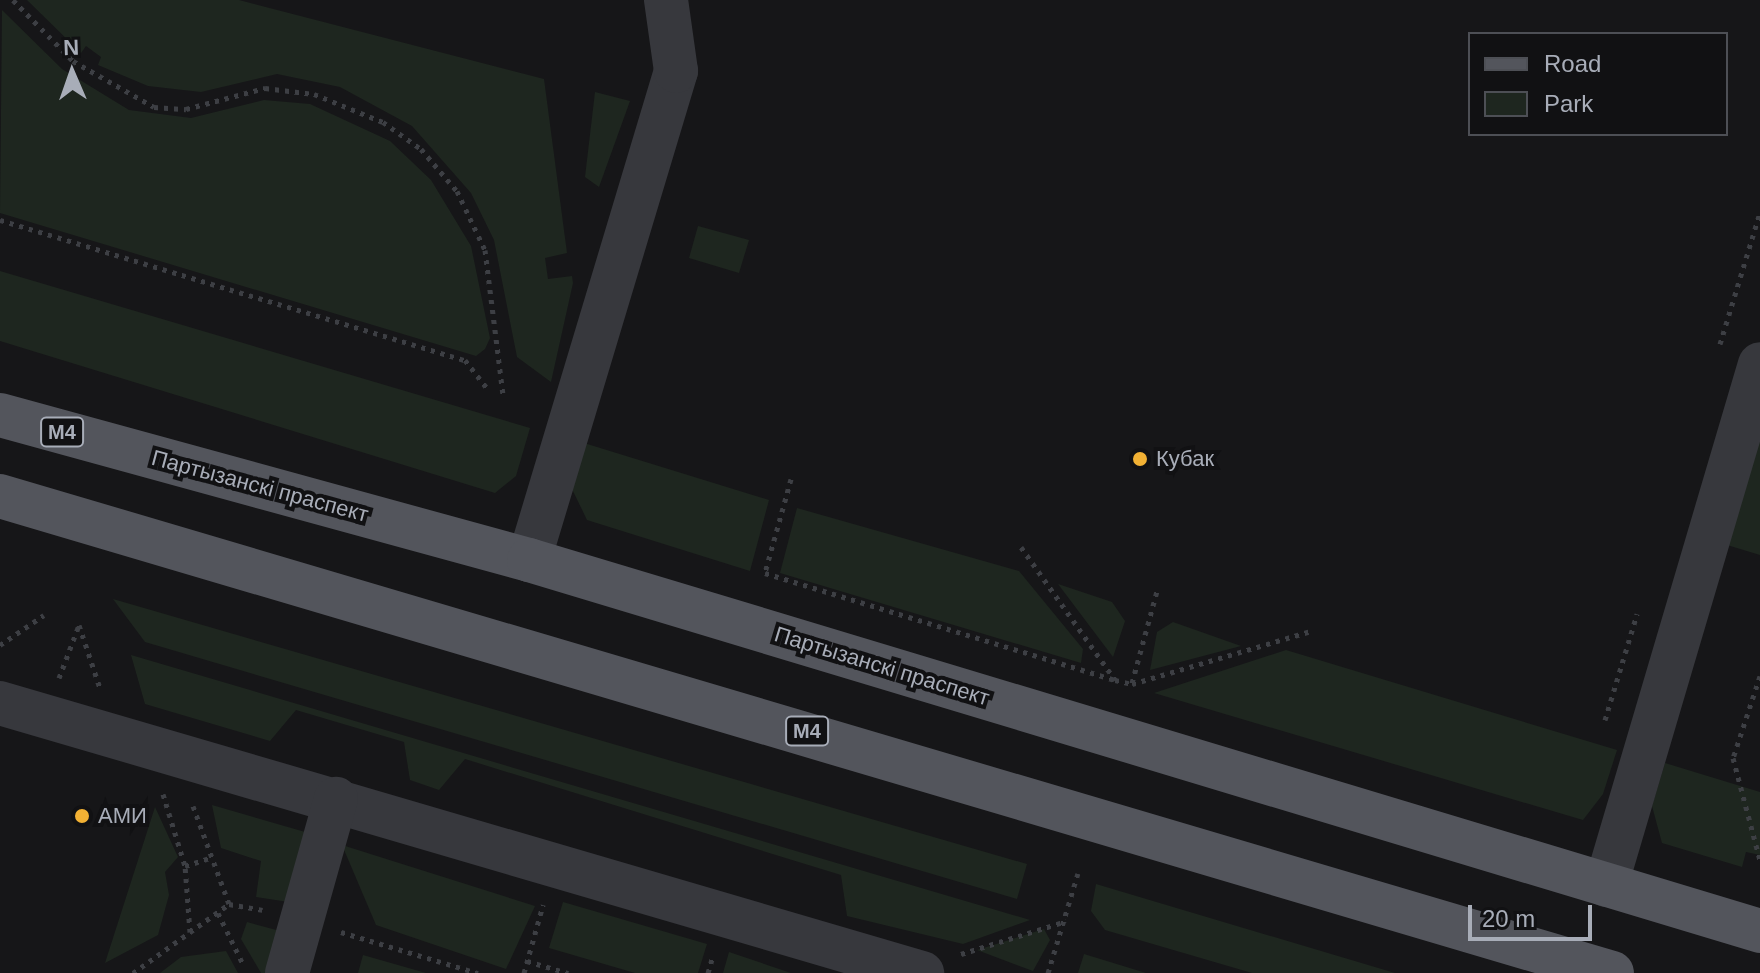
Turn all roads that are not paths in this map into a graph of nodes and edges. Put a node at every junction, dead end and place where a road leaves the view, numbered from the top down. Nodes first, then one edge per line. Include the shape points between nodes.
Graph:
1 (666, 0) edge
2 (1760, 364) edge
3 (0, 415) edge
4 (0, 496) edge
5 (529, 560) junction
6 (0, 703) edge
7 (336, 799) junction
8 (1606, 885) junction
9 (1760, 931) edge
10 (919, 972) edge
11 (287, 973) edge
12 (1612, 973) edge

1 - 5 lane via 676,71
2 - 8 lane
3 - 5 main road, Партызанскі праспект / М4
4 - 12 main road, М4
5 - 8 main road, Партызанскі праспект / М4
6 - 7 lane
7 - 10 lane
7 - 11 lane
8 - 9 main road, Партызанскі праспект / М4

